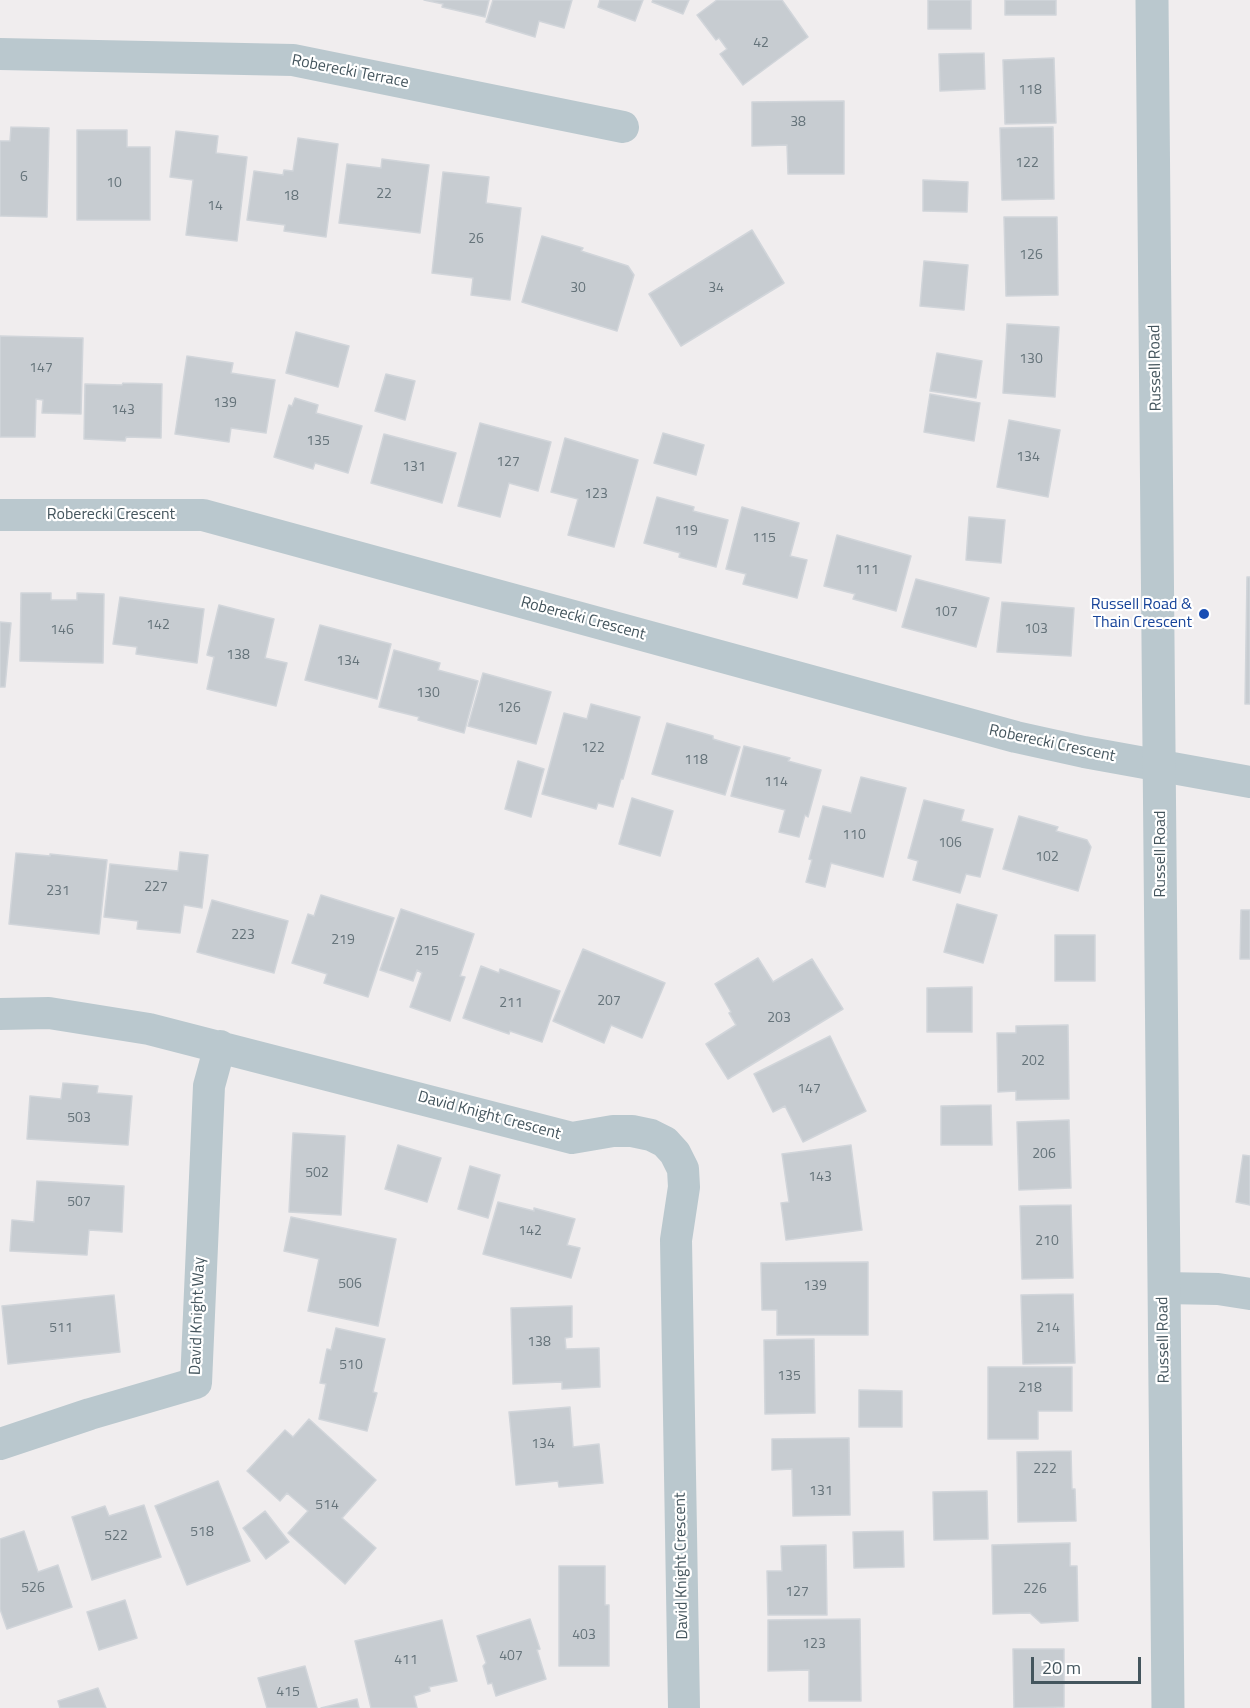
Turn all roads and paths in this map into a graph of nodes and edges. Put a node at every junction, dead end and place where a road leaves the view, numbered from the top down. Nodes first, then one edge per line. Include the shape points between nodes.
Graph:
1 (1152, 0) edge
2 (0, 54) edge
3 (623, 127) dead end
4 (0, 515) edge
5 (1160, 766) junction
6 (1250, 782) edge
7 (0, 1014) edge
8 (220, 1046) junction
9 (1164, 1288) junction
10 (1250, 1294) edge
11 (0, 1444) edge
12 (684, 1708) edge
13 (1168, 1708) edge

1 - 5 street, Russell Road
2 - 3 street, Roberecki Terrace via 293,60
4 - 5 street, Roberecki Crescent via 203,515 1016,737
5 - 6 street, Roberecki Crescent
5 - 9 street, Russell Road
7 - 8 street, David Knight Crescent via 83,1017
8 - 11 street, David Knight Way via 208,1086 196,1383
8 - 12 street, David Knight Crescent via 572,1138 613,1131 651,1135 675,1153 683,1169 684,1187 676,1240
9 - 10 street
9 - 13 street, Russell Road

